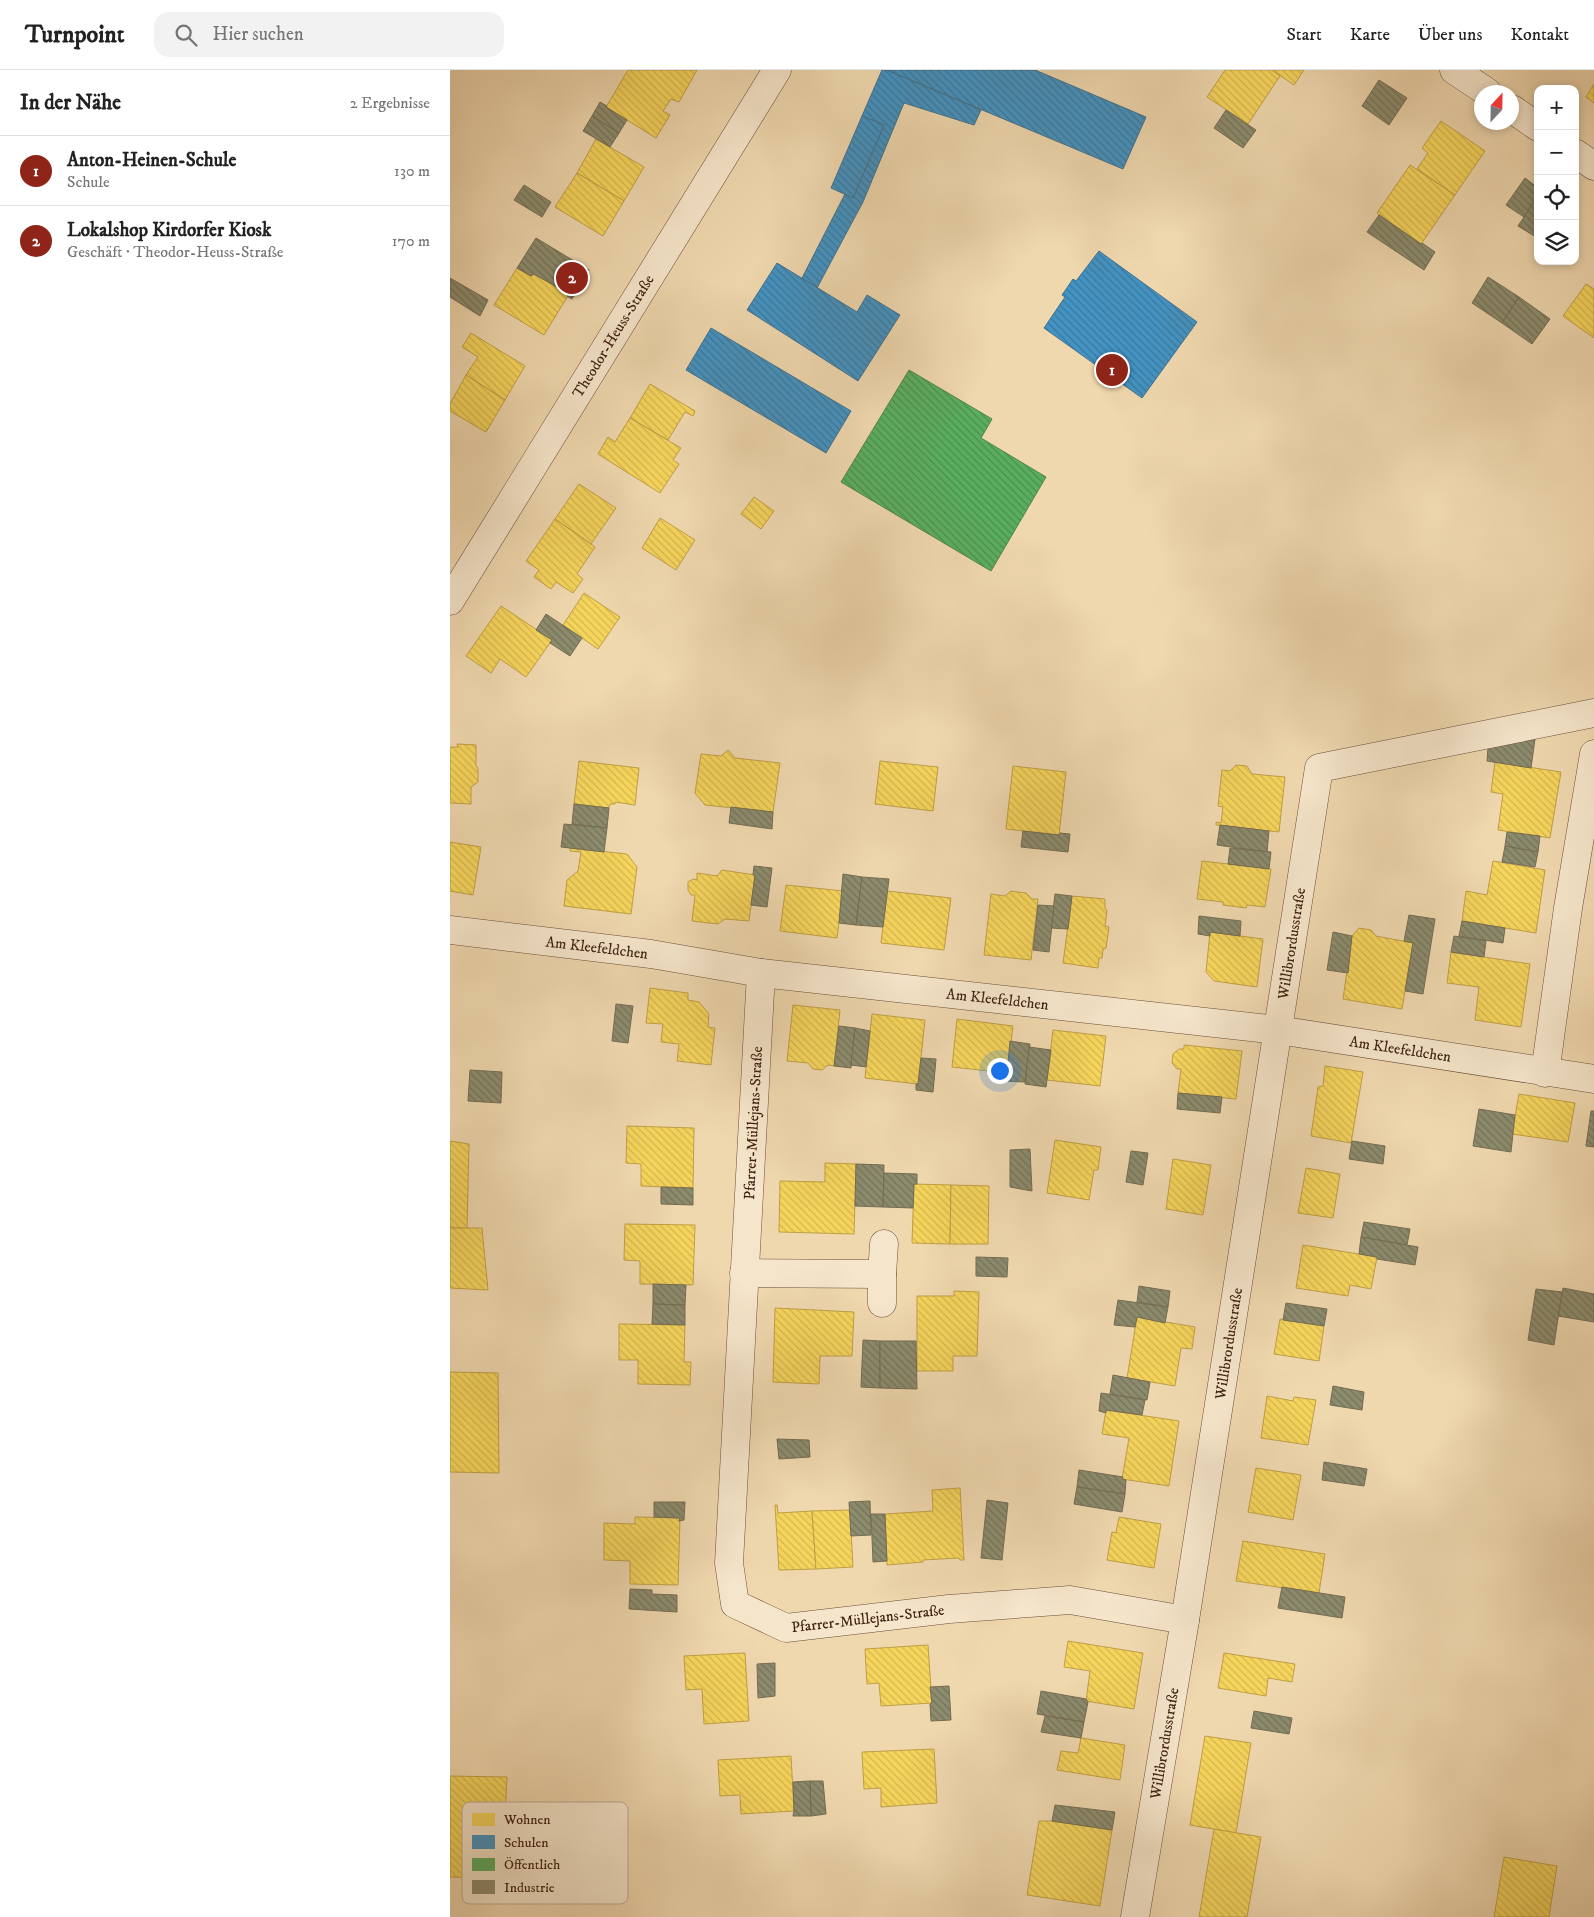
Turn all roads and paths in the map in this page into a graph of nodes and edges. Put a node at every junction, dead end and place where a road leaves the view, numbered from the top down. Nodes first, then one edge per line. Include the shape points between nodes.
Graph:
1 (777, 70) edge
2 (1454, 70) edge
3 (1476, 85) edge
4 (1519, 114) edge
5 (1534, 124) edge
6 (1579, 156) edge
7 (1594, 166) edge
8 (450, 601) edge
9 (1594, 713) edge
10 (1594, 754) edge
11 (450, 930) edge
12 (761, 973) junction
13 (1278, 1030) junction
14 (1545, 1073) junction
15 (1594, 1080) edge
16 (884, 1244) dead end
17 (744, 1273) junction
18 (882, 1274) junction
19 (882, 1303) dead end
20 (1185, 1620) junction
21 (1136, 1917) edge

1 - 8 street, Theodor-Heuss-Straße
2 - 3 street
4 - 5 street
6 - 7 street
9 - 13 street, Willibrordusstraße via 1319,768
10 - 14 street
11 - 12 street, Am Kleefeldchen via 651,954
12 - 13 street, Am Kleefeldchen
12 - 17 street, Pfarrer-Müllejans-Straße
13 - 14 street, Am Kleefeldchen
13 - 20 street, Willibrordusstraße
14 - 15 street, Am Kleefeldchen
16 - 18 street
17 - 18 street
17 - 20 street, Pfarrer-Müllejans-Straße via 729,1563 735,1604 786,1628 949,1609 1070,1600
18 - 19 street
20 - 21 street, Willibrordusstraße

